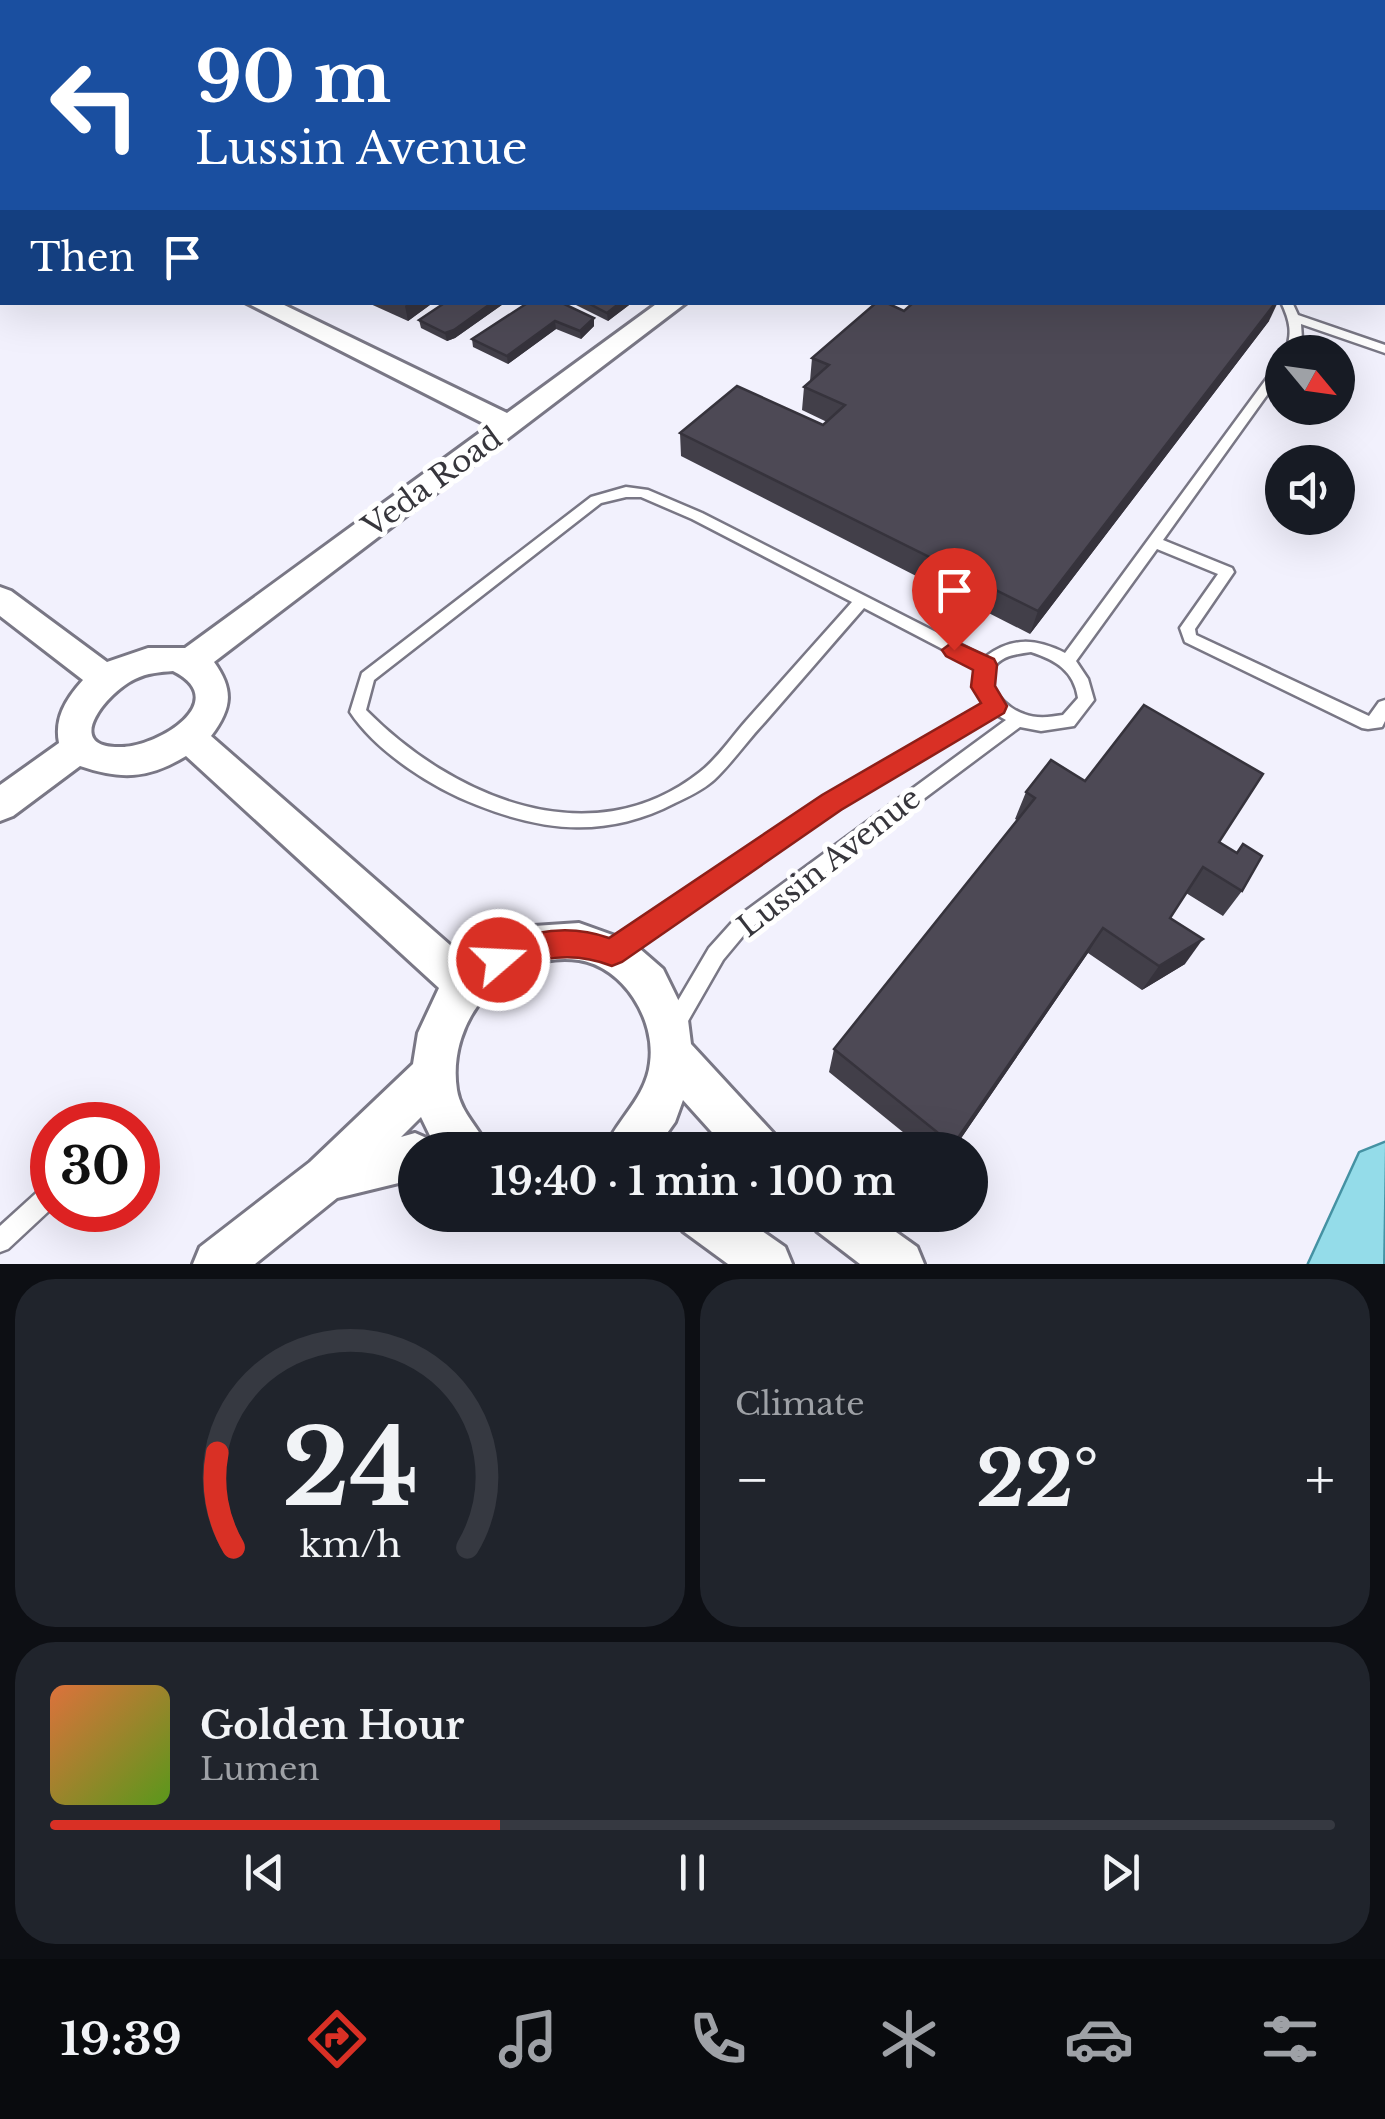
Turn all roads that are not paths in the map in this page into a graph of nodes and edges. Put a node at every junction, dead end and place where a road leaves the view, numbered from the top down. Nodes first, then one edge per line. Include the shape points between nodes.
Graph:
1 (263, 305) edge
2 (671, 305) edge
3 (1288, 305) edge
4 (1296, 318) junction
5 (1298, 335) edge
6 (1385, 348) edge
7 (1265, 389) edge
8 (510, 425) junction
9 (1154, 542) junction
10 (0, 598) edge
11 (859, 604) junction
12 (1068, 661) junction
13 (190, 662) junction
14 (986, 665) junction
15 (104, 678) junction
16 (995, 706) junction
17 (1385, 706) edge
18 (1016, 721) junction
19 (190, 738) junction
20 (81, 746) junction
21 (0, 805) edge
22 (612, 952) junction
23 (467, 986) junction
24 (673, 1044) junction
25 (433, 1075) junction
26 (449, 1132) edge
27 (643, 1132) edge
28 (744, 1132) edge
29 (398, 1160) edge
30 (326, 1178) junction
31 (1385, 1178) edge
32 (30, 1214) edge
33 (723, 1232) edge
34 (856, 1232) edge
35 (0, 1241) edge
36 (217, 1264) edge
37 (768, 1264) edge
38 (900, 1264) edge
39 (1346, 1264) edge

1 - 8 street
2 - 8 street, Veda Road
3 - 4 lane
4 - 5 lane
4 - 6 lane
7 - 9 lane
8 - 13 street, Veda Road
9 - 12 lane
9 - 17 lane via 1228,572 1187,628 1190,638 1368,723
10 - 15 street
11 - 11 lane via 643,493 607,495 366,677 358,712 420,766 485,803 508,812 603,820 676,796 707,776
11 - 14 lane
12 - 14 lane via 1031,646 996,654
12 - 18 lane via 1085,686 1080,712 1052,726
13 - 15 street via 148,659
13 - 19 street via 208,676 214,697
14 - 16 lane via 983,687
15 - 20 street via 77,712
16 - 18 lane
16 - 22 lane, Lussin Avenue via 832,803
18 - 24 lane, Lussin Avenue via 742,924 716,954
19 - 20 street via 163,754 126,763 105,762
19 - 23 street
20 - 21 street
22 - 23 street via 576,942 536,945 499,960
22 - 24 street via 660,997
23 - 25 street via 438,1036
24 - 27 street, Lussin Avenue via 672,1078
24 - 28 street
25 - 26 street
25 - 30 street
29 - 30 street
30 - 36 street
31 - 39 main road
32 - 35 lane
33 - 37 street
34 - 38 street

